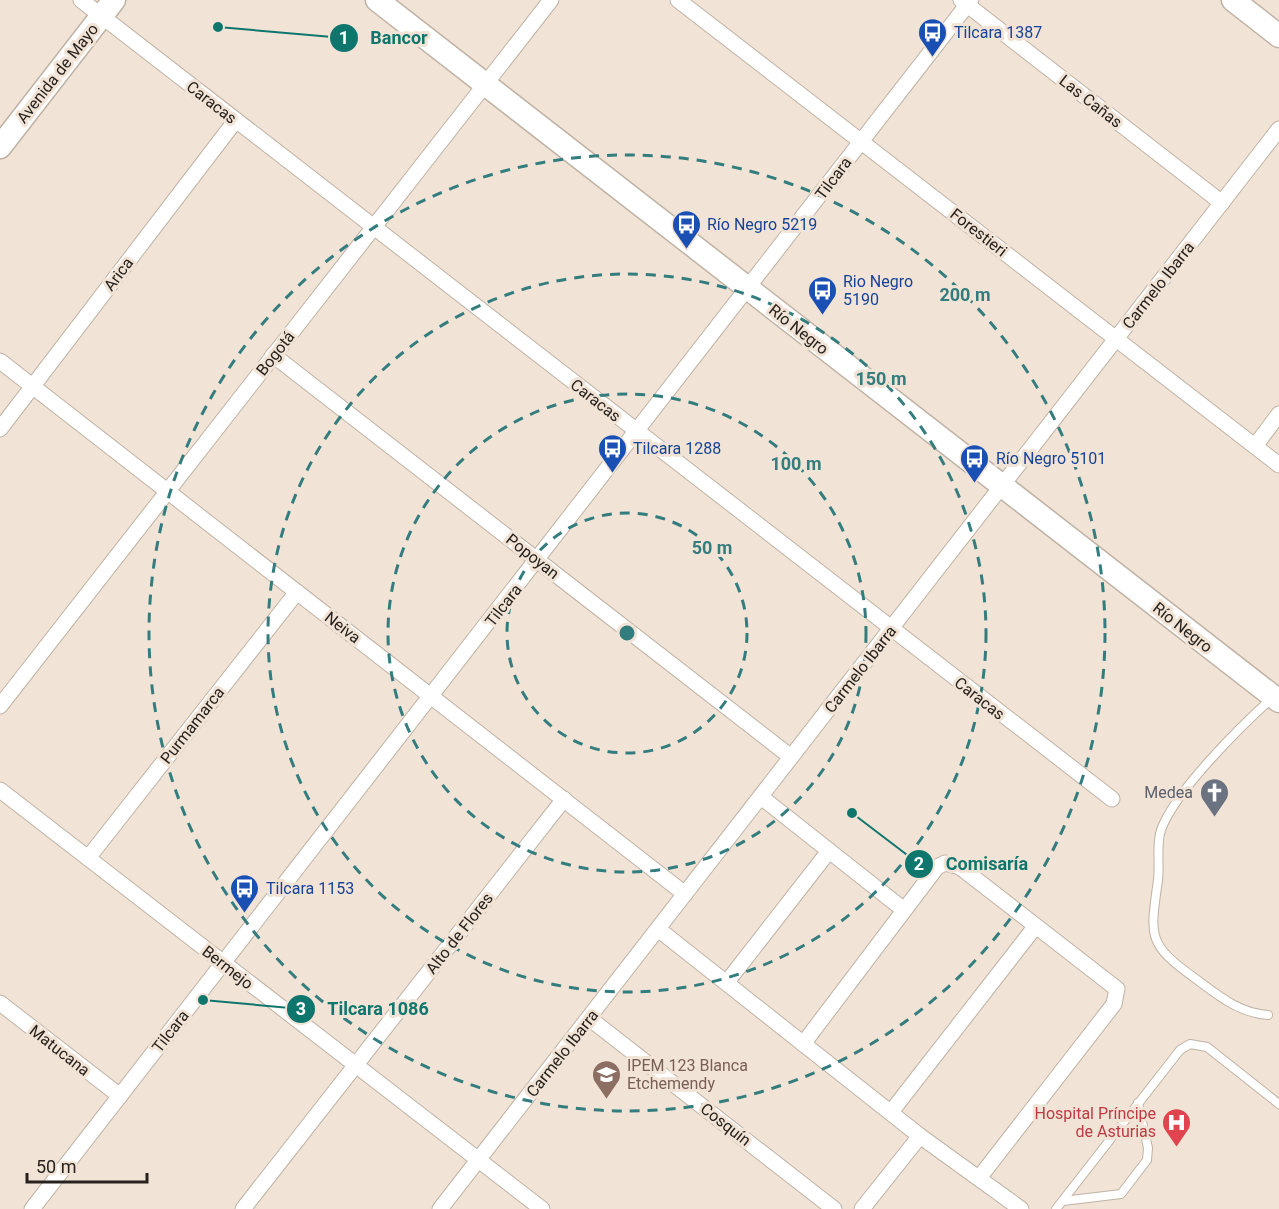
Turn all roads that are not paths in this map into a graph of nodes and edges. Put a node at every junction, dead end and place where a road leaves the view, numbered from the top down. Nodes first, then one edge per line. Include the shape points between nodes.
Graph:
1 (81, 0) edge
2 (377, 0) edge
3 (550, 0) edge
4 (678, 0) edge
5 (1233, 0) edge
6 (966, 2) edge
7 (108, 8) edge
8 (1279, 36) edge
9 (485, 85) junction
10 (236, 120) junction
11 (1279, 129) edge
12 (861, 141) junction
13 (0, 147) edge
14 (1222, 203) junction
15 (374, 227) junction
16 (748, 289) junction
17 (1116, 339) junction
18 (273, 355) junction
19 (0, 361) edge
20 (33, 387) junction
21 (1279, 414) edge
22 (0, 429) edge
23 (637, 432) junction
24 (1255, 446) junction
25 (1279, 465) edge
26 (1002, 486) junction
27 (167, 491) junction
28 (538, 560) junction
29 (297, 592) junction
30 (891, 629) junction
31 (1277, 696) edge
32 (432, 697) junction
33 (0, 706) edge
34 (791, 757) junction
35 (0, 790) edge
36 (760, 797) junction
37 (564, 799) junction
38 (1112, 799) dead end
39 (830, 851) junction
40 (88, 858) junction
41 (685, 894) junction
42 (904, 910) junction
43 (1035, 927) junction
44 (658, 929) junction
45 (223, 963) junction
46 (727, 982) junction
47 (0, 1003) edge
48 (1268, 1015) dead end
49 (589, 1018) junction
50 (803, 1044) junction
51 (355, 1066) junction
52 (120, 1096) junction
53 (1138, 1103) junction
54 (1279, 1104) edge
55 (891, 1113) junction
56 (920, 1136) junction
57 (479, 1160) junction
58 (979, 1178) junction
59 (1063, 1202) junction
60 (32, 1209) edge
61 (243, 1209) edge
62 (440, 1209) edge
63 (542, 1209) edge
64 (834, 1209) edge
65 (862, 1209) edge
66 (1021, 1209) edge
67 (1056, 1209) edge

1 - 7 street, Caracas
2 - 9 main road, Río Negro
3 - 9 street, Bogotá
4 - 12 street, Forestieri
5 - 8 main road
6 - 12 street, Tilcara
6 - 14 street, Las Cañas
7 - 10 street, Caracas
7 - 13 main road, Avenida de Mayo
9 - 15 street, Bogotá
9 - 16 main road, Río Negro
10 - 15 street, Caracas
10 - 20 street, Arica
11 - 14 street, Carmelo Ibarra
12 - 16 street, Tilcara
12 - 17 street, Forestieri
14 - 17 street, Carmelo Ibarra
15 - 18 street, Bogotá
15 - 23 street, Caracas
16 - 23 street, Tilcara
16 - 26 main road, Río Negro
17 - 24 street, Forestieri
17 - 26 street, Carmelo Ibarra
18 - 27 street, Bogotá
18 - 28 street, Popoyan
19 - 20 street, Neiva
20 - 22 street, Arica
20 - 27 street, Neiva
21 - 24 street
23 - 28 street, Tilcara
23 - 30 street, Caracas
24 - 25 street, Forestieri
26 - 30 street, Carmelo Ibarra
26 - 31 main road, Río Negro
27 - 29 street, Neiva
27 - 33 street, Bogotá
28 - 32 street, Tilcara
28 - 34 street, Popoyan
29 - 32 street, Neiva
29 - 40 street, Purmamarca
30 - 34 street, Carmelo Ibarra
30 - 38 street, Caracas
31 - 48 lane via 1220,750 1178,800 1161,831 1153,915 1155,942 1171,962 1228,1003 1251,1014
32 - 37 street, Neiva
32 - 45 street, Tilcara
34 - 36 street, Carmelo Ibarra
35 - 40 street, Bermejo
36 - 39 street
36 - 41 street, Carmelo Ibarra
37 - 41 street, Neiva
37 - 51 street, Alto de Flores
39 - 42 street
39 - 46 street
40 - 45 street, Bermejo
41 - 44 street, Carmelo Ibarra
42 - 43 street via 938,867 951,863
42 - 50 street
43 - 55 street
43 - 58 street via 1113,985 1117,997
44 - 46 street
44 - 49 street, Carmelo Ibarra
45 - 51 street, Bermejo
45 - 52 street, Tilcara
46 - 50 street
47 - 52 street, Matucana
49 - 57 street, Carmelo Ibarra
49 - 64 street, Cosquín
50 - 55 street
51 - 57 street, Bermejo
51 - 61 street, Alto de Flores
52 - 60 street, Tilcara
53 - 54 lane via 1180,1050 1199,1044
53 - 59 lane
53 - 59 lane via 1147,1160 1121,1194
55 - 56 street
56 - 58 street
56 - 65 street
57 - 62 street, Carmelo Ibarra
57 - 63 street, Bermejo
58 - 66 street
59 - 67 lane

